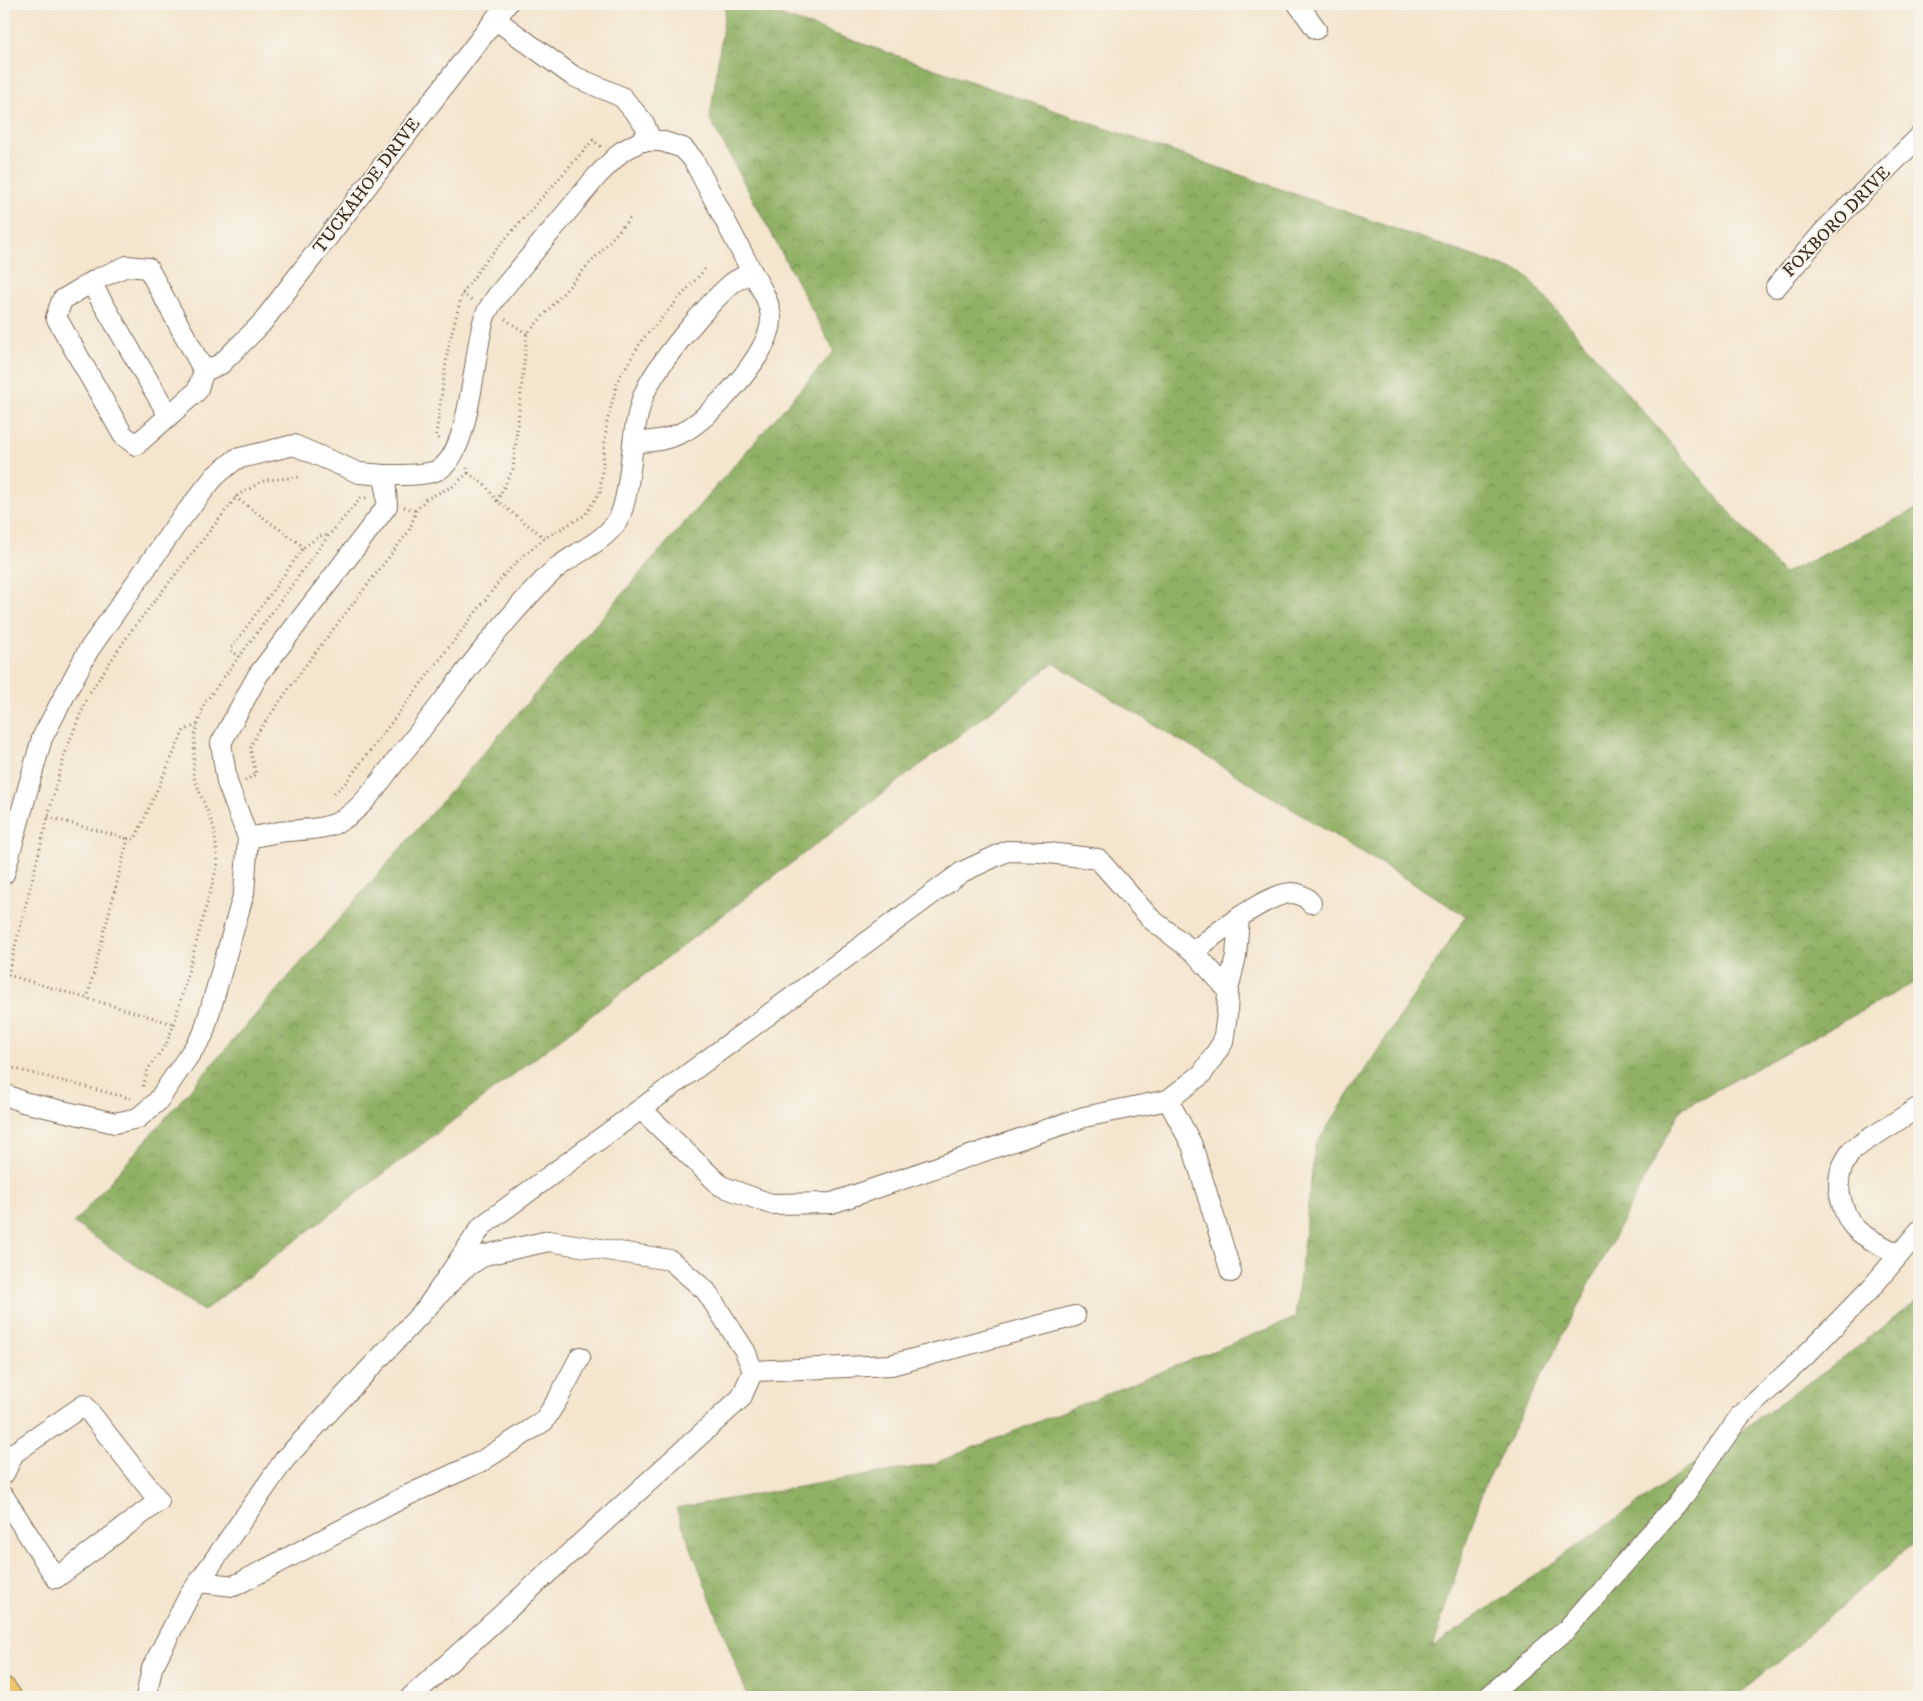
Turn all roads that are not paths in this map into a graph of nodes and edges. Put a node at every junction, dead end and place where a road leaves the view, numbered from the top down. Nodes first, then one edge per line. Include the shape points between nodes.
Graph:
1 (508, 4) edge
2 (1298, 4) edge
3 (495, 20) junction
4 (1316, 29) dead end
5 (1919, 137) edge
6 (652, 141) junction
7 (752, 272) junction
8 (91, 283) junction
9 (1776, 287) dead end
10 (213, 367) junction
11 (169, 416) junction
12 (633, 442) junction
13 (385, 475) junction
14 (248, 838) junction
15 (4, 874) edge
16 (1311, 903) dead end
17 (1239, 918) junction
18 (1194, 952) junction
19 (1228, 990) junction
20 (4, 1094) edge
21 (1168, 1100) junction
22 (1919, 1107) edge
23 (641, 1109) junction
24 (1919, 1231) edge
25 (1899, 1255) junction
26 (1231, 1272) dead end
27 (427, 1307) junction
28 (1075, 1316) dead end
29 (580, 1357) dead end
30 (753, 1370) junction
31 (4, 1474) edge
32 (4, 1497) edge
33 (199, 1582) junction
34 (4, 1690) edge
35 (9, 1697) edge
36 (146, 1697) edge
37 (411, 1697) edge
38 (1488, 1697) edge

1 - 3 street, TUCKAHOE DRIVE
2 - 4 street
3 - 6 street via 573,76 622,97 644,123
3 - 10 street, TUCKAHOE DRIVE via 261,324
5 - 9 street, FOXBORO DRIVE via 1825,230
6 - 7 street via 684,148 693,159
6 - 13 street via 641,141 621,152 597,176 497,296 484,318 463,430 451,459 437,470
7 - 12 street via 732,284 665,358 645,394
7 - 12 street via 766,298 771,318 768,336 743,377 707,416 684,431 655,442
8 - 10 street via 127,266 148,268
8 - 11 street
8 - 11 street via 62,300 56,316 123,435 136,445
10 - 11 street via 197,391
12 - 14 street via 624,504 616,523 553,571 508,619 356,810 327,827
13 - 14 street via 387,506 258,675 221,743 227,782
13 - 15 street via 359,472 294,445 236,459 215,476 177,524 88,651 65,694 42,738
14 - 20 street via 244,893 203,1035 157,1102 138,1118 115,1123 23,1102
16 - 17 street via 1304,896 1291,893
17 - 18 street
17 - 19 street via 1236,956
18 - 19 street
18 - 23 street via 1152,919 1098,859 1007,851 962,872
19 - 21 street via 1223,1042 1202,1074
21 - 23 street via 1084,1117 832,1203 771,1204 721,1186
21 - 26 street via 1192,1145
22 - 25 street via 1853,1149 1841,1171 1840,1186 1850,1223 1861,1234
23 - 27 street via 482,1226
24 - 25 street
25 - 38 street via 1804,1357 1740,1416 1685,1494 1567,1629
27 - 30 street via 463,1269 485,1256 549,1241 670,1260 706,1292 745,1351
27 - 33 street via 285,1459
28 - 30 street via 891,1365
29 - 33 street via 544,1420 482,1461 406,1496 234,1586
30 - 37 street via 742,1398
31 - 32 street via 14,1453 84,1405 159,1501 56,1578
33 - 36 street via 152,1668
34 - 35 main road

